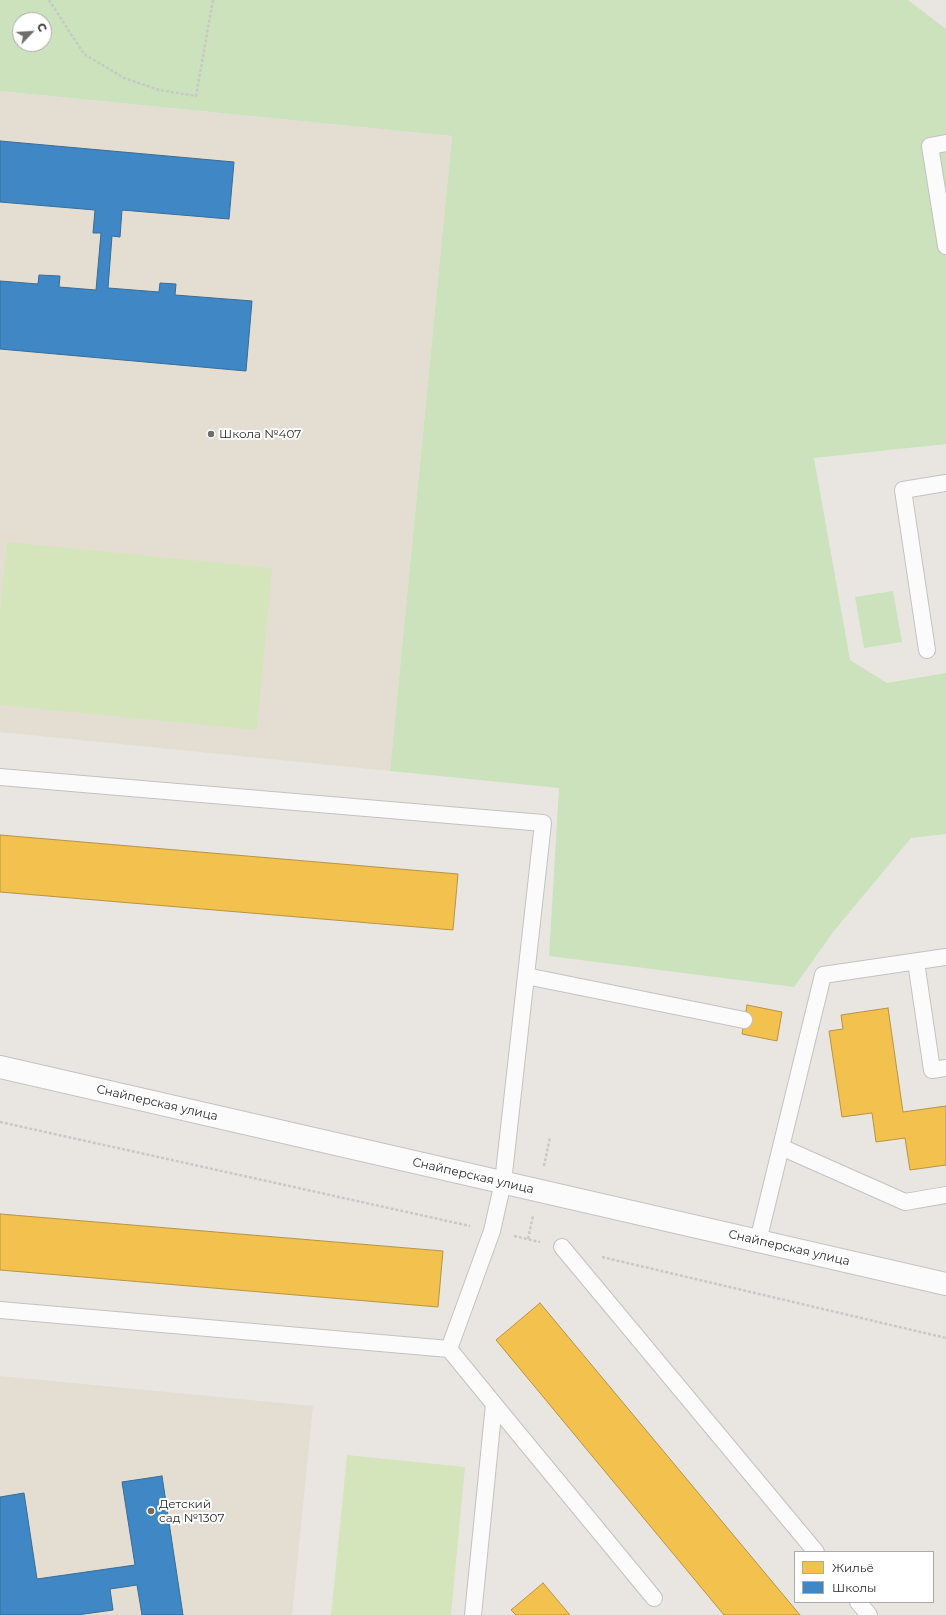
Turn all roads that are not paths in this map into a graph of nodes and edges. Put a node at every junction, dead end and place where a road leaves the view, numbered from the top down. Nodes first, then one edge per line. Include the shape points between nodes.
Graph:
1 (946, 143) edge
2 (946, 246) edge
3 (946, 483) edge
4 (927, 650) dead end
5 (0, 777) edge
6 (946, 957) edge
7 (916, 962) junction
8 (526, 976) junction
9 (744, 1020) dead end
10 (0, 1067) edge
11 (946, 1068) edge
12 (781, 1147) junction
13 (503, 1182) junction
14 (946, 1196) edge
15 (758, 1241) junction
16 (562, 1247) dead end
17 (946, 1284) edge
18 (0, 1310) edge
19 (449, 1349) junction
20 (494, 1404) junction
21 (815, 1551) edge
22 (654, 1598) dead end
23 (859, 1603) edge
24 (473, 1615) edge
25 (869, 1615) edge

1 - 2 lane via 930,146
3 - 4 lane via 903,490
5 - 8 lane via 543,822
6 - 7 lane
7 - 11 lane via 932,1070
7 - 12 lane via 823,975
8 - 9 lane
8 - 13 lane
10 - 13 street, Снайперская улица
12 - 14 lane via 905,1202
12 - 15 lane
13 - 15 street, Снайперская улица
13 - 19 lane via 492,1231
15 - 17 street, Снайперская улица
16 - 21 lane
18 - 19 lane
19 - 20 lane
20 - 22 lane
20 - 24 lane
23 - 25 lane

